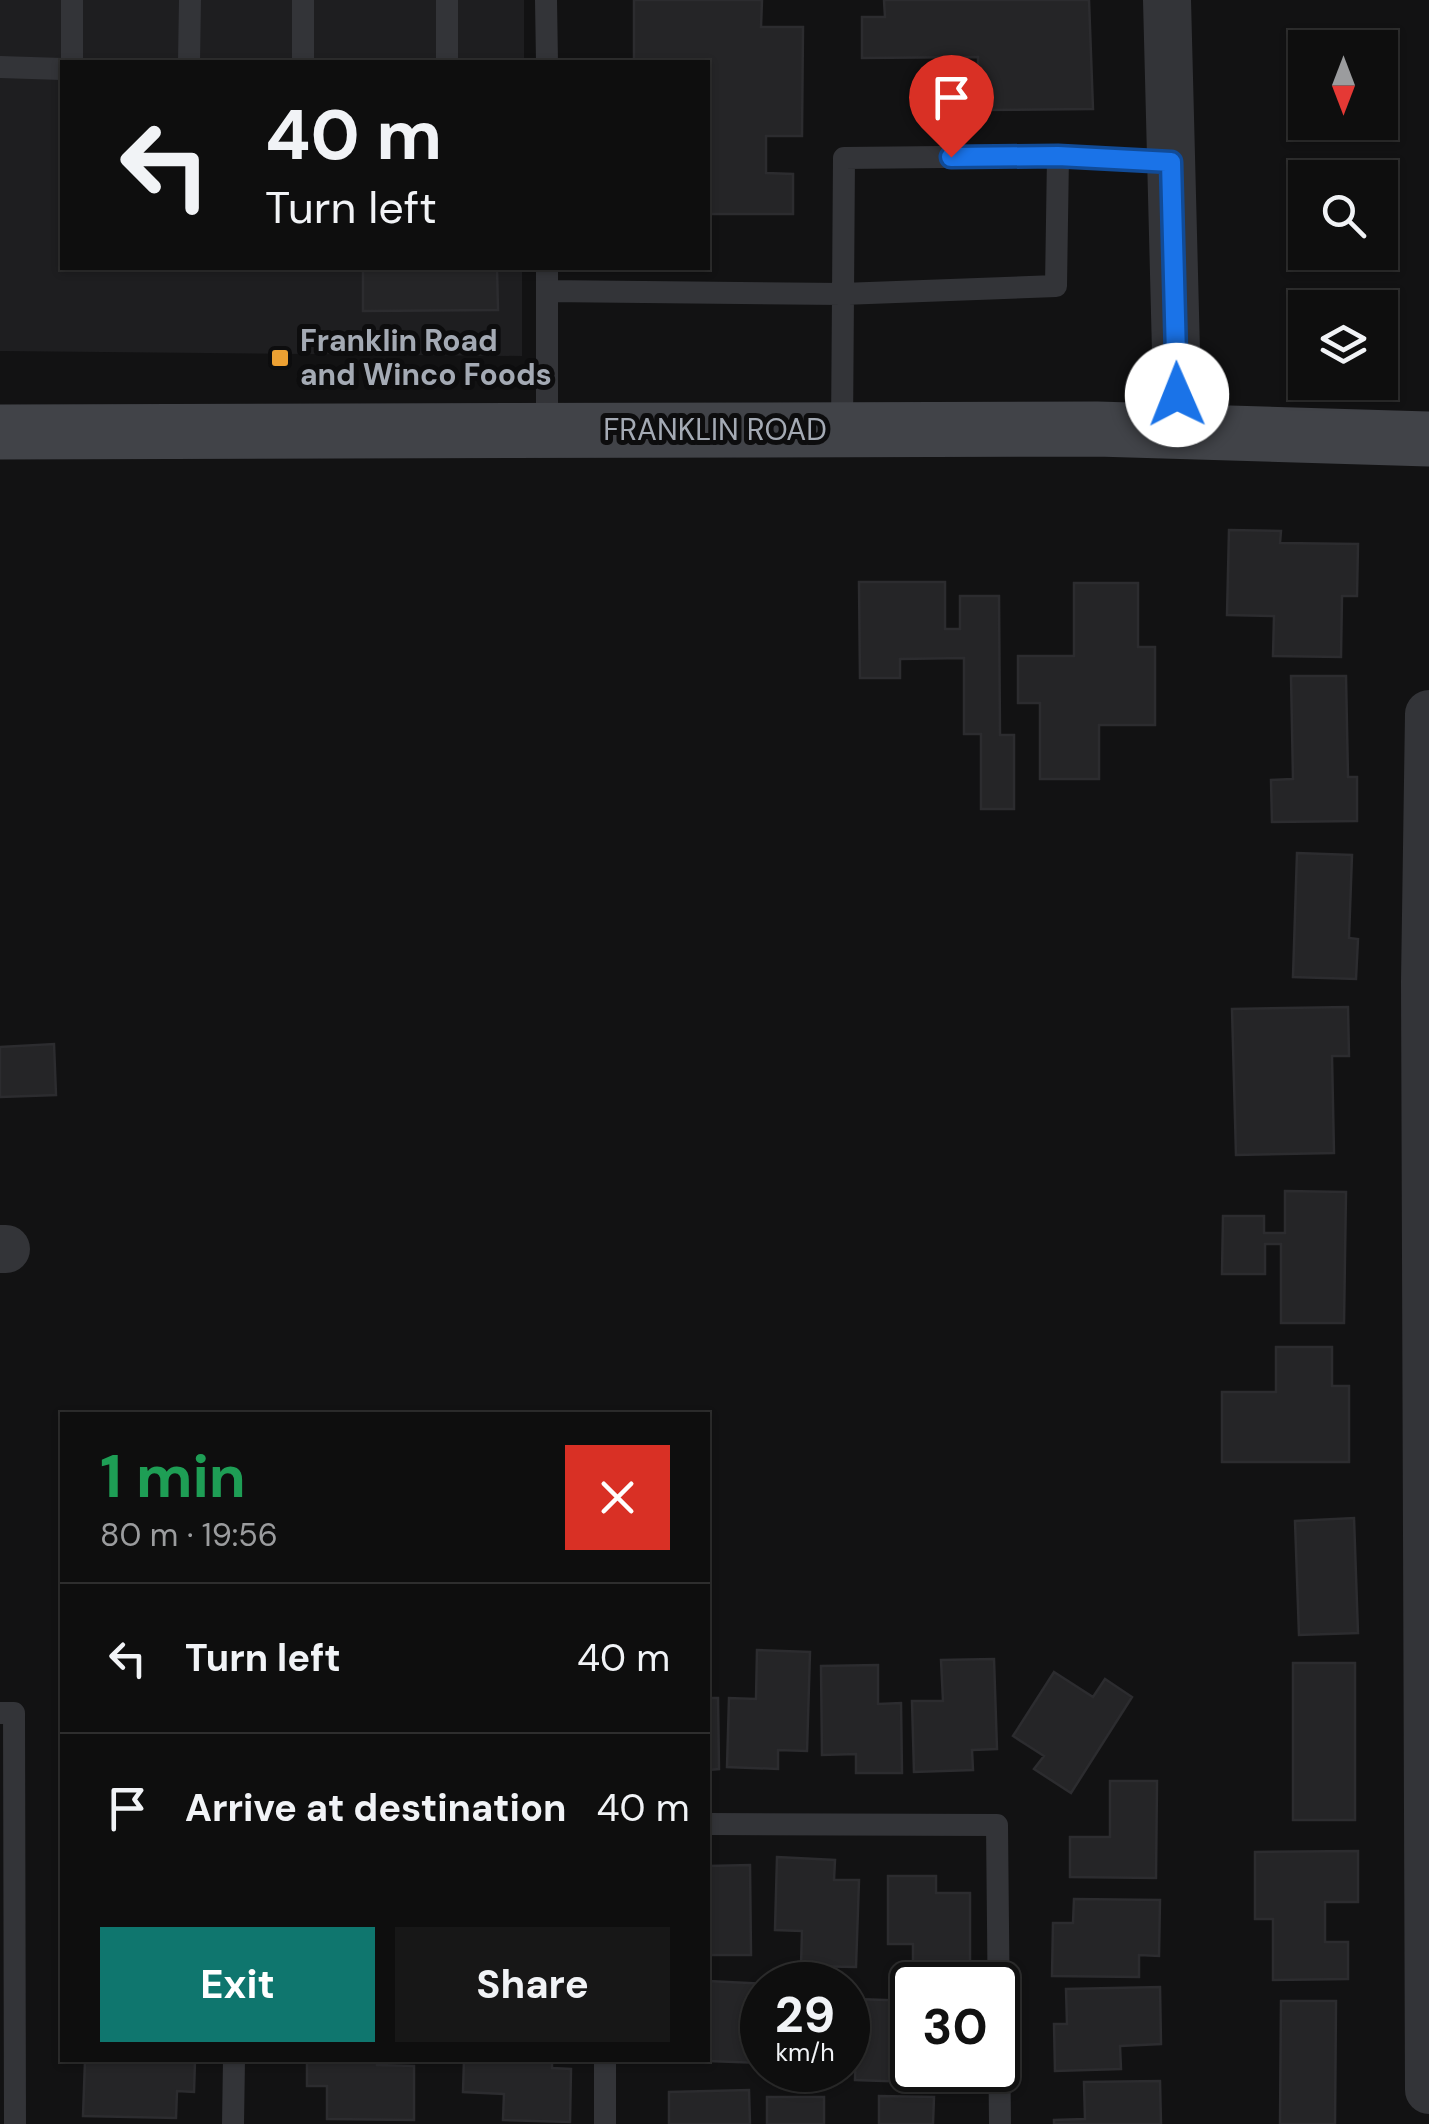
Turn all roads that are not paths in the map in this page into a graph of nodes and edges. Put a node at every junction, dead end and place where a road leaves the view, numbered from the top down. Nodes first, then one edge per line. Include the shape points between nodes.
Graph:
1 (72, 0) edge
2 (190, 0) edge
3 (303, 0) edge
4 (447, 0) edge
5 (546, 0) edge
6 (1167, 0) edge
7 (72, 60) edge
8 (189, 60) edge
9 (302, 60) edge
10 (447, 60) edge
11 (546, 60) edge
12 (0, 68) edge
13 (60, 69) edge
14 (1058, 156) junction
15 (1171, 162) junction
16 (546, 279) edge
17 (842, 294) junction
18 (546, 430) junction
19 (842, 430) junction
20 (1178, 430) junction
21 (0, 432) edge
22 (1429, 439) edge
23 (1429, 714) edge
24 (1427, 982) edge
25 (1428, 1543) edge
26 (0, 1713) edge
27 (710, 1824) edge
28 (234, 2062) edge
29 (605, 2062) edge
30 (1429, 2090) edge
31 (15, 2124) edge
32 (234, 2124) edge
33 (605, 2124) edge
34 (1000, 2124) edge

1 - 7 lane
2 - 8 lane
3 - 9 lane
4 - 10 lane
5 - 11 lane
6 - 15 street
12 - 13 lane
14 - 15 lane
14 - 17 lane via 1056,286
14 - 17 lane via 844,158
15 - 20 street
16 - 17 lane
16 - 18 lane
17 - 19 lane
18 - 19 main road, FRANKLIN ROAD
18 - 21 main road, FRANKLIN ROAD
19 - 20 main road, FRANKLIN ROAD
20 - 22 main road, FRANKLIN ROAD
23 - 24 street
24 - 25 street
25 - 30 street
26 - 31 lane via 14,1713
27 - 34 lane via 997,1825
28 - 32 lane
29 - 33 lane

